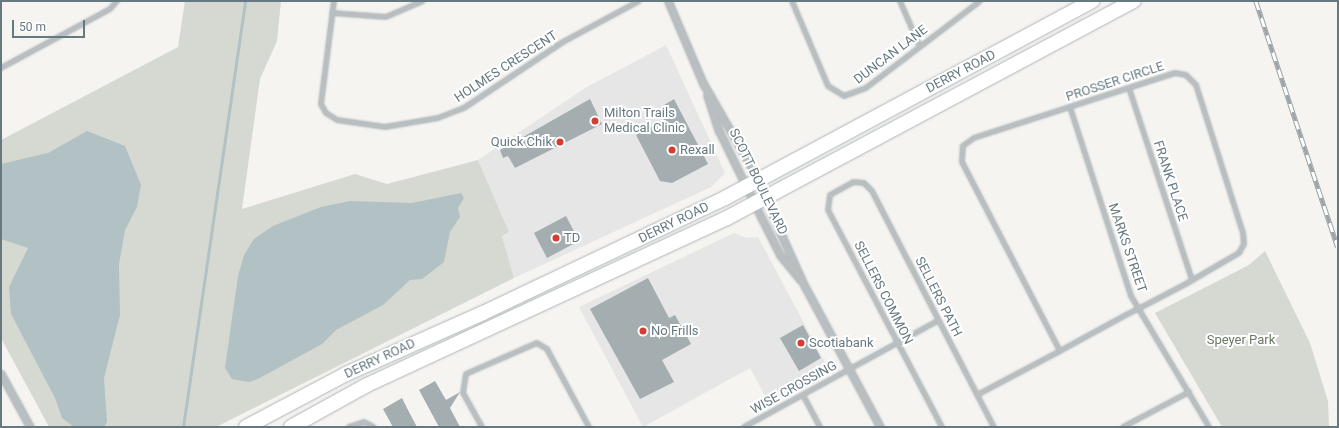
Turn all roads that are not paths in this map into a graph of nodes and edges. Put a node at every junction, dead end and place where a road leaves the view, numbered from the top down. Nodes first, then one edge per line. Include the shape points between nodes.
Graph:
1 (117, 1) edge
2 (334, 1) edge
3 (423, 1) edge
4 (639, 1) edge
5 (668, 1) edge
6 (792, 1) edge
7 (900, 1) edge
8 (980, 1) edge
9 (1093, 1) edge
10 (1134, 1) edge
11 (332, 13) junction
12 (920, 47) junction
13 (1, 68) edge
14 (703, 82) junction
15 (1129, 88) junction
16 (1070, 107) junction
17 (859, 182) joint
18 (752, 184) junction
19 (760, 201) junction
20 (1192, 280) junction
21 (804, 285) junction
22 (1140, 308) junction
23 (938, 321) junction
24 (896, 344) junction
25 (1060, 351) junction
26 (849, 369) junction
27 (1, 374) edge
28 (1188, 392) junction
29 (802, 395) junction
30 (977, 395) junction
31 (30, 427) edge
32 (246, 427) edge
33 (291, 427) edge
34 (349, 427) edge
35 (374, 427) edge
36 (482, 427) edge
37 (589, 427) edge
38 (744, 427) edge
39 (820, 427) edge
40 (880, 427) edge
41 (942, 427) edge
42 (994, 427) edge
43 (1123, 427) edge
44 (1209, 427) edge

1 - 13 street via 110,9
2 - 11 street, HOLMES CRESCENT
3 - 11 street via 386,17
4 - 11 street, HOLMES CRESCENT via 558,45 464,108 423,121 385,126 337,120 323,108 320,99
5 - 14 street, SCOTT BOULEVARD
6 - 12 street, DUNCAN LANE via 824,78 836,94 849,96 860,92
7 - 12 street
8 - 12 street, DUNCAN LANE
9 - 18 main road, DERRY ROAD
10 - 19 main road, DERRY ROAD
14 - 18 street, SCOTT BOULEVARD
14 - 18 street, SCOTT BOULEVARD via 719,131
15 - 16 street, PROSSER CIRCLE
15 - 20 street, FRANK PLACE
15 - 20 street, PROSSER CIRCLE via 1180,73 1196,85 1244,240 1235,257
16 - 22 street, MARKS STREET via 1132,296
16 - 25 street, PROSSER CIRCLE via 970,140 961,156
17 - 23 street, SELLERS PATH via 872,191
17 - 24 street, SELLERS COMMON via 830,195 828,210
18 - 19 street, SCOTT BOULEVARD
18 - 19 street, SCOTT BOULEVARD
18 - 32 main road, DERRY ROAD via 483,313 346,374
19 - 21 street, SCOTT BOULEVARD
19 - 21 street, SCOTT BOULEVARD via 780,255
19 - 33 main road, DERRY ROAD via 368,386
20 - 22 street, PROSSER CIRCLE
21 - 26 street, SCOTT BOULEVARD
22 - 25 street, PROSSER CIRCLE
22 - 28 street, MARKS STREET
23 - 24 street, WISE CROSSING
23 - 30 street, SELLERS PATH
24 - 26 street, WISE CROSSING
24 - 41 street, SELLERS COMMON
25 - 30 street, PROSSER CIRCLE
26 - 29 street, WISE CROSSING
26 - 40 street, SCOTT BOULEVARD
27 - 31 street
28 - 43 street
28 - 44 street, MARKS STREET
29 - 38 street, WISE CROSSING
29 - 39 street
30 - 42 street, SELLERS PATH
34 - 35 street via 364,422
36 - 37 street via 463,393 466,374 537,343 547,349

